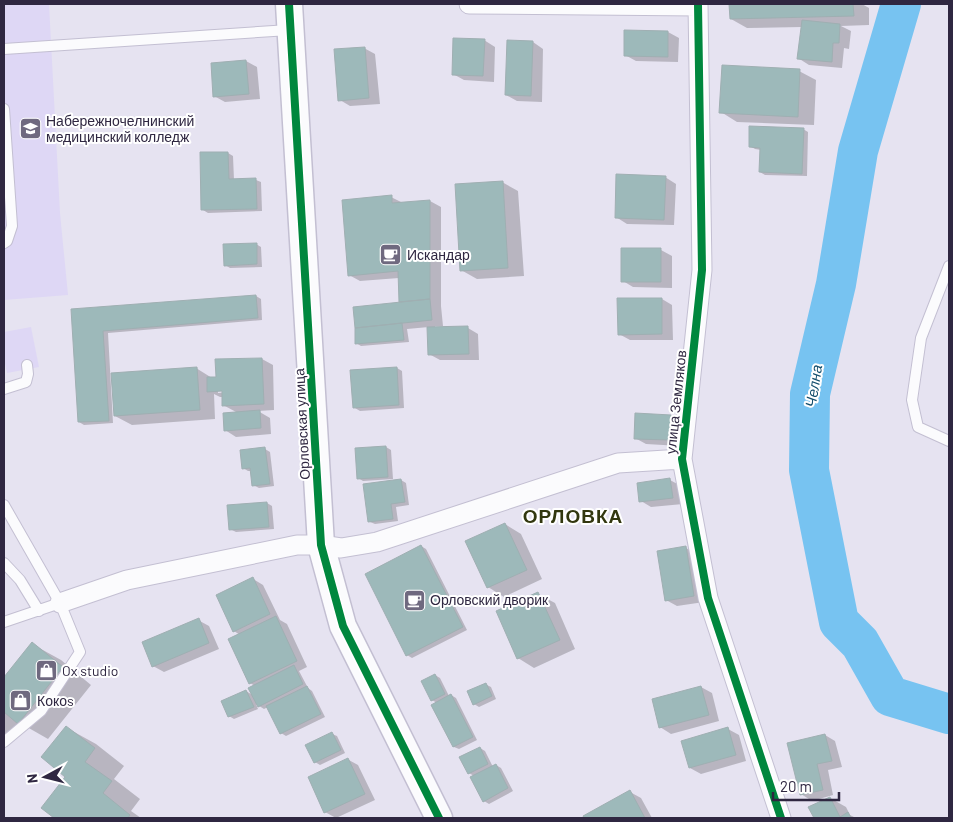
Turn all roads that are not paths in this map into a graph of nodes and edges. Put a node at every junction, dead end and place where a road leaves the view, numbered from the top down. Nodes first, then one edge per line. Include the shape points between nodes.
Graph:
1 (290, 4) edge
2 (469, 4) edge
3 (698, 5) edge
4 (290, 30) junction
5 (4, 49) edge
6 (4, 109) edge
7 (4, 243) edge
8 (949, 266) edge
9 (27, 365) dead end
10 (4, 389) edge
11 (949, 441) edge
12 (682, 459) junction
13 (4, 505) edge
14 (321, 545) junction
15 (4, 563) edge
16 (60, 603) junction
17 (39, 610) junction
18 (4, 622) edge
19 (4, 742) edge
20 (439, 818) edge
21 (781, 818) edge

1 - 4 street, Орловская улица
2 - 3 street
3 - 12 street, улица Земляков via 702,270
4 - 5 lane
4 - 14 street, Орловская улица
6 - 7 lane via 12,226
8 - 11 lane via 921,338 912,400 918,427
9 - 10 lane via 26,382
12 - 14 street via 618,463 377,542 340,548
12 - 21 street, улица Земляков via 708,598
13 - 16 lane
14 - 16 street via 297,545 127,580
14 - 20 street, Орловская улица via 343,626
15 - 17 lane via 20,580
16 - 17 lane
16 - 19 lane via 80,652 41,710
17 - 18 lane

